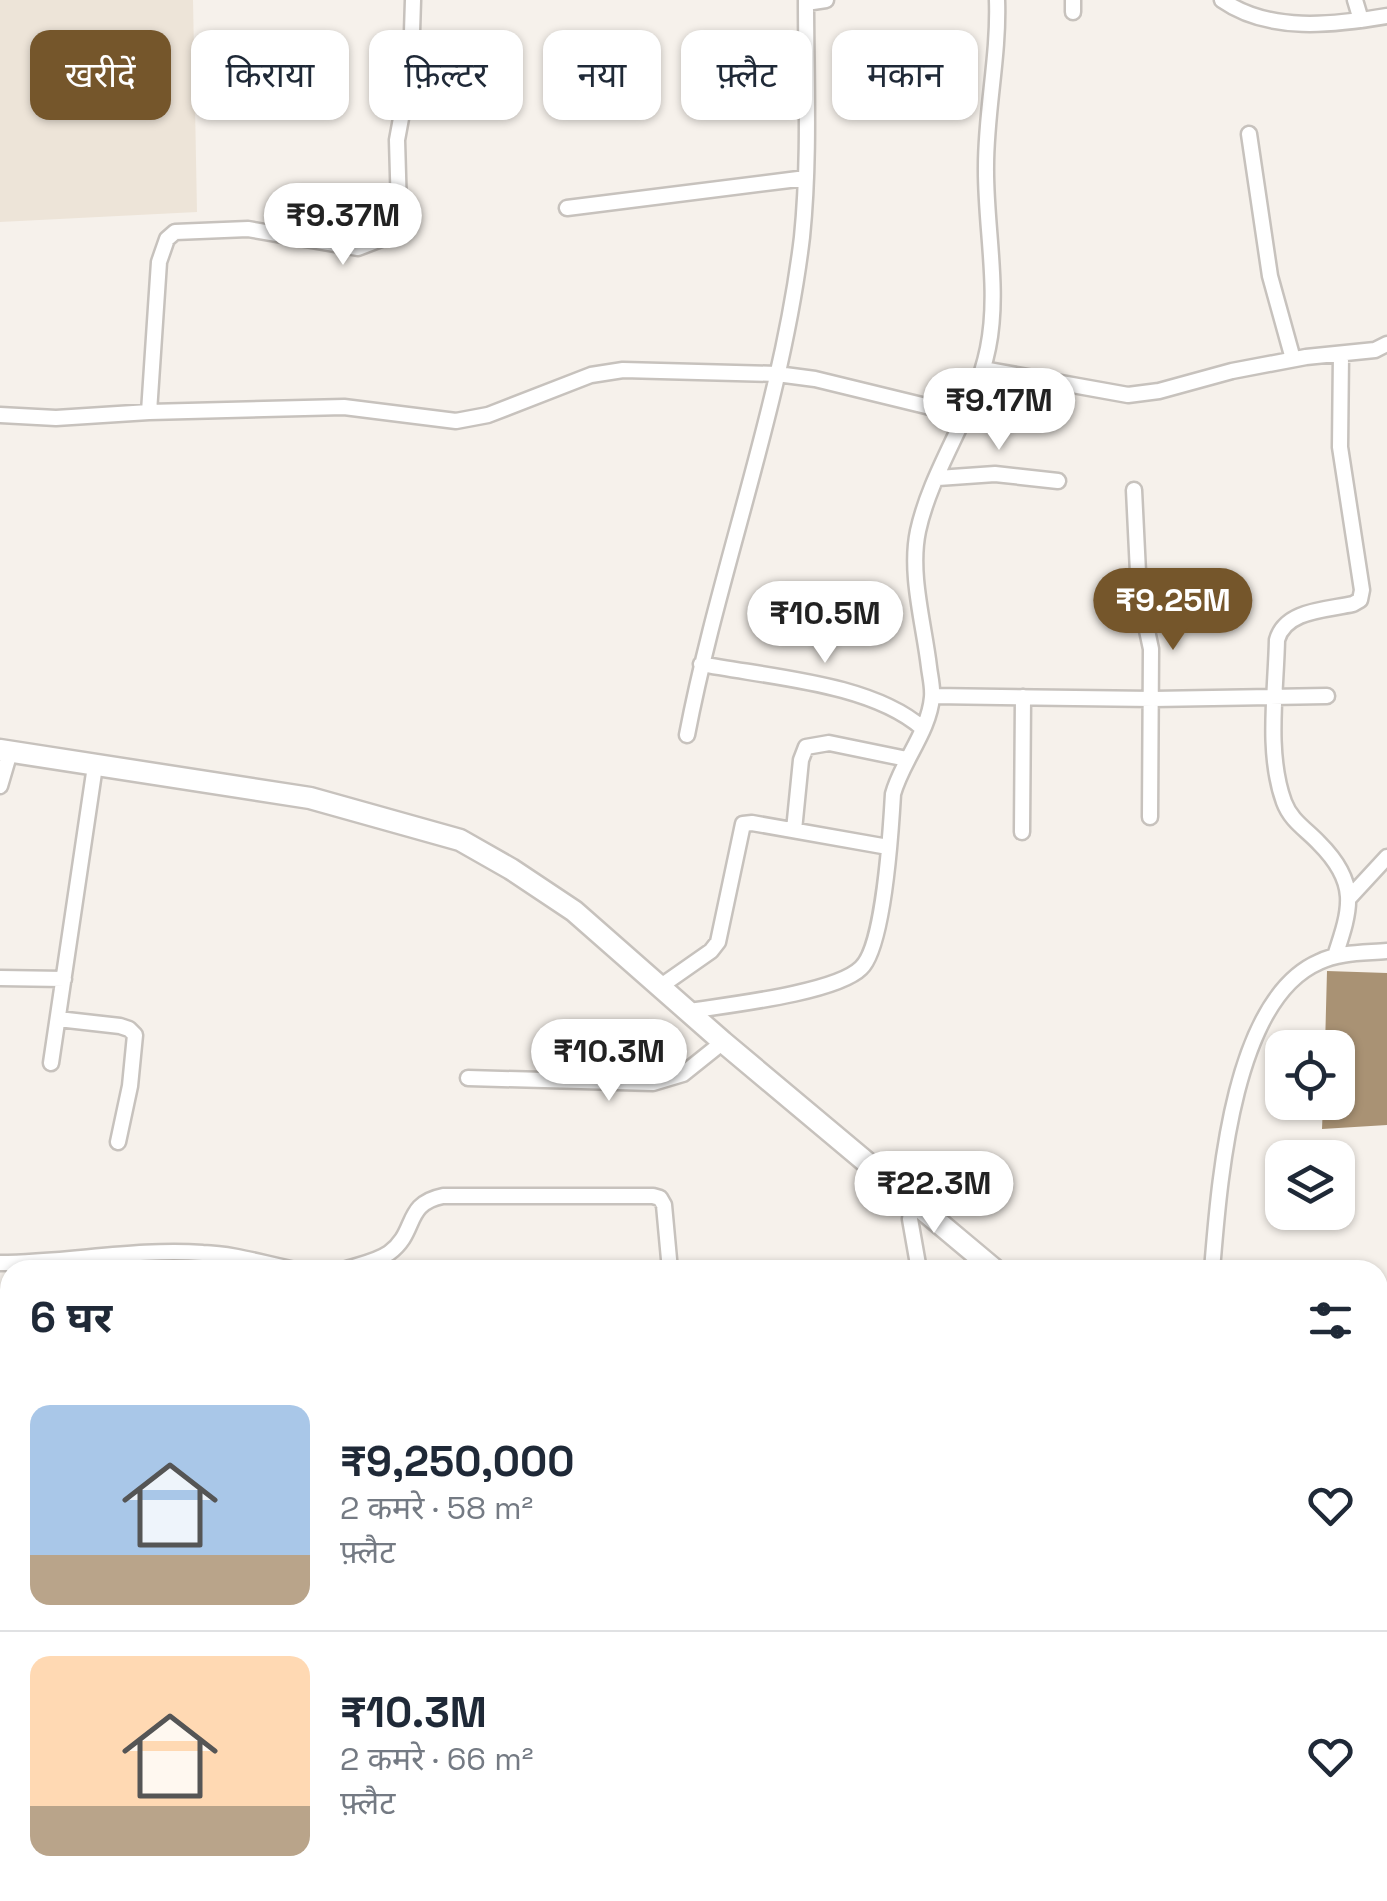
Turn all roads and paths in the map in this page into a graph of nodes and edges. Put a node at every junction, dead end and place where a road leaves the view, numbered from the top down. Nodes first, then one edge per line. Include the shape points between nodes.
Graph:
1 (413, 0) edge
2 (826, 0) edge
3 (998, 0) edge
4 (1222, 0) edge
5 (1355, 0) edge
6 (806, 1) edge
7 (1387, 16) edge
8 (1361, 20) junction
9 (1249, 134) dead end
10 (806, 178) junction
11 (567, 208) dead end
12 (1387, 344) edge
13 (1341, 354) junction
14 (1293, 359) junction
15 (983, 369) junction
16 (776, 374) junction
17 (149, 412) junction
18 (0, 415) edge
19 (967, 416) junction
20 (938, 478) junction
21 (1058, 482) dead end
22 (1134, 490) dead end
23 (701, 664) junction
24 (933, 696) junction
25 (1327, 696) dead end
26 (1023, 697) junction
27 (1276, 697) junction
28 (1153, 699) junction
29 (922, 728) junction
30 (687, 735) dead end
31 (5, 751) edge
32 (907, 759) junction
33 (96, 766) junction
34 (0, 786) edge
35 (1150, 817) dead end
36 (794, 830) junction
37 (1022, 832) dead end
38 (888, 847) junction
39 (1387, 857) edge
40 (1350, 897) junction
41 (1387, 952) edge
42 (1335, 956) junction
43 (0, 978) edge
44 (64, 979) junction
45 (662, 986) junction
46 (689, 1012) junction
47 (58, 1019) junction
48 (722, 1042) junction
49 (51, 1063) dead end
50 (468, 1078) dead end
51 (118, 1142) dead end
52 (913, 1202) junction
53 (66, 1260) edge
54 (253, 1260) edge
55 (370, 1260) edge
56 (669, 1260) edge
57 (916, 1260) edge
58 (982, 1260) edge
59 (1213, 1260) edge

1 - 17 street via 392,227 384,238 358,248 248,229 175,232 159,262
2 - 6 street
3 - 15 street via 987,108 992,301
4 - 8 street via 1242,12 1292,23
5 - 8 street
6 - 10 street
7 - 8 street
9 - 14 street via 1270,276
10 - 11 street
10 - 16 street via 802,239
12 - 13 street
13 - 14 street
13 - 27 street via 1340,447 1362,590 1353,604 1281,626
14 - 15 street via 1128,394
15 - 19 street
16 - 17 street via 623,370 456,421 344,407
16 - 19 street
16 - 23 street
17 - 18 street
19 - 20 street
20 - 21 street via 995,474
20 - 24 street via 915,548
22 - 28 street
23 - 29 street via 857,694 896,708
23 - 30 street
24 - 26 street
24 - 29 street
25 - 27 street
26 - 28 street
26 - 37 street
27 - 28 street
27 - 40 street via 1284,804 1340,869
28 - 35 street
29 - 32 street
31 - 33 street
31 - 34 street
32 - 36 street via 830,743 806,747
32 - 38 street via 893,794
33 - 44 street
33 - 45 street via 310,798 460,840 574,910
36 - 38 street
36 - 45 street via 743,824 718,942
38 - 46 street via 875,946 861,968 838,981
39 - 40 street
40 - 42 street
41 - 42 street
42 - 59 street via 1294,978 1271,1006 1248,1056 1226,1130
43 - 44 street
44 - 47 street
45 - 46 street
46 - 48 street
47 - 49 street
47 - 51 street via 120,1026 134,1035
48 - 50 street via 683,1074 653,1083
48 - 52 street
52 - 57 street
52 - 58 street
53 - 54 street via 141,1252
55 - 56 street via 392,1252 420,1204 443,1196 653,1196 664,1205

